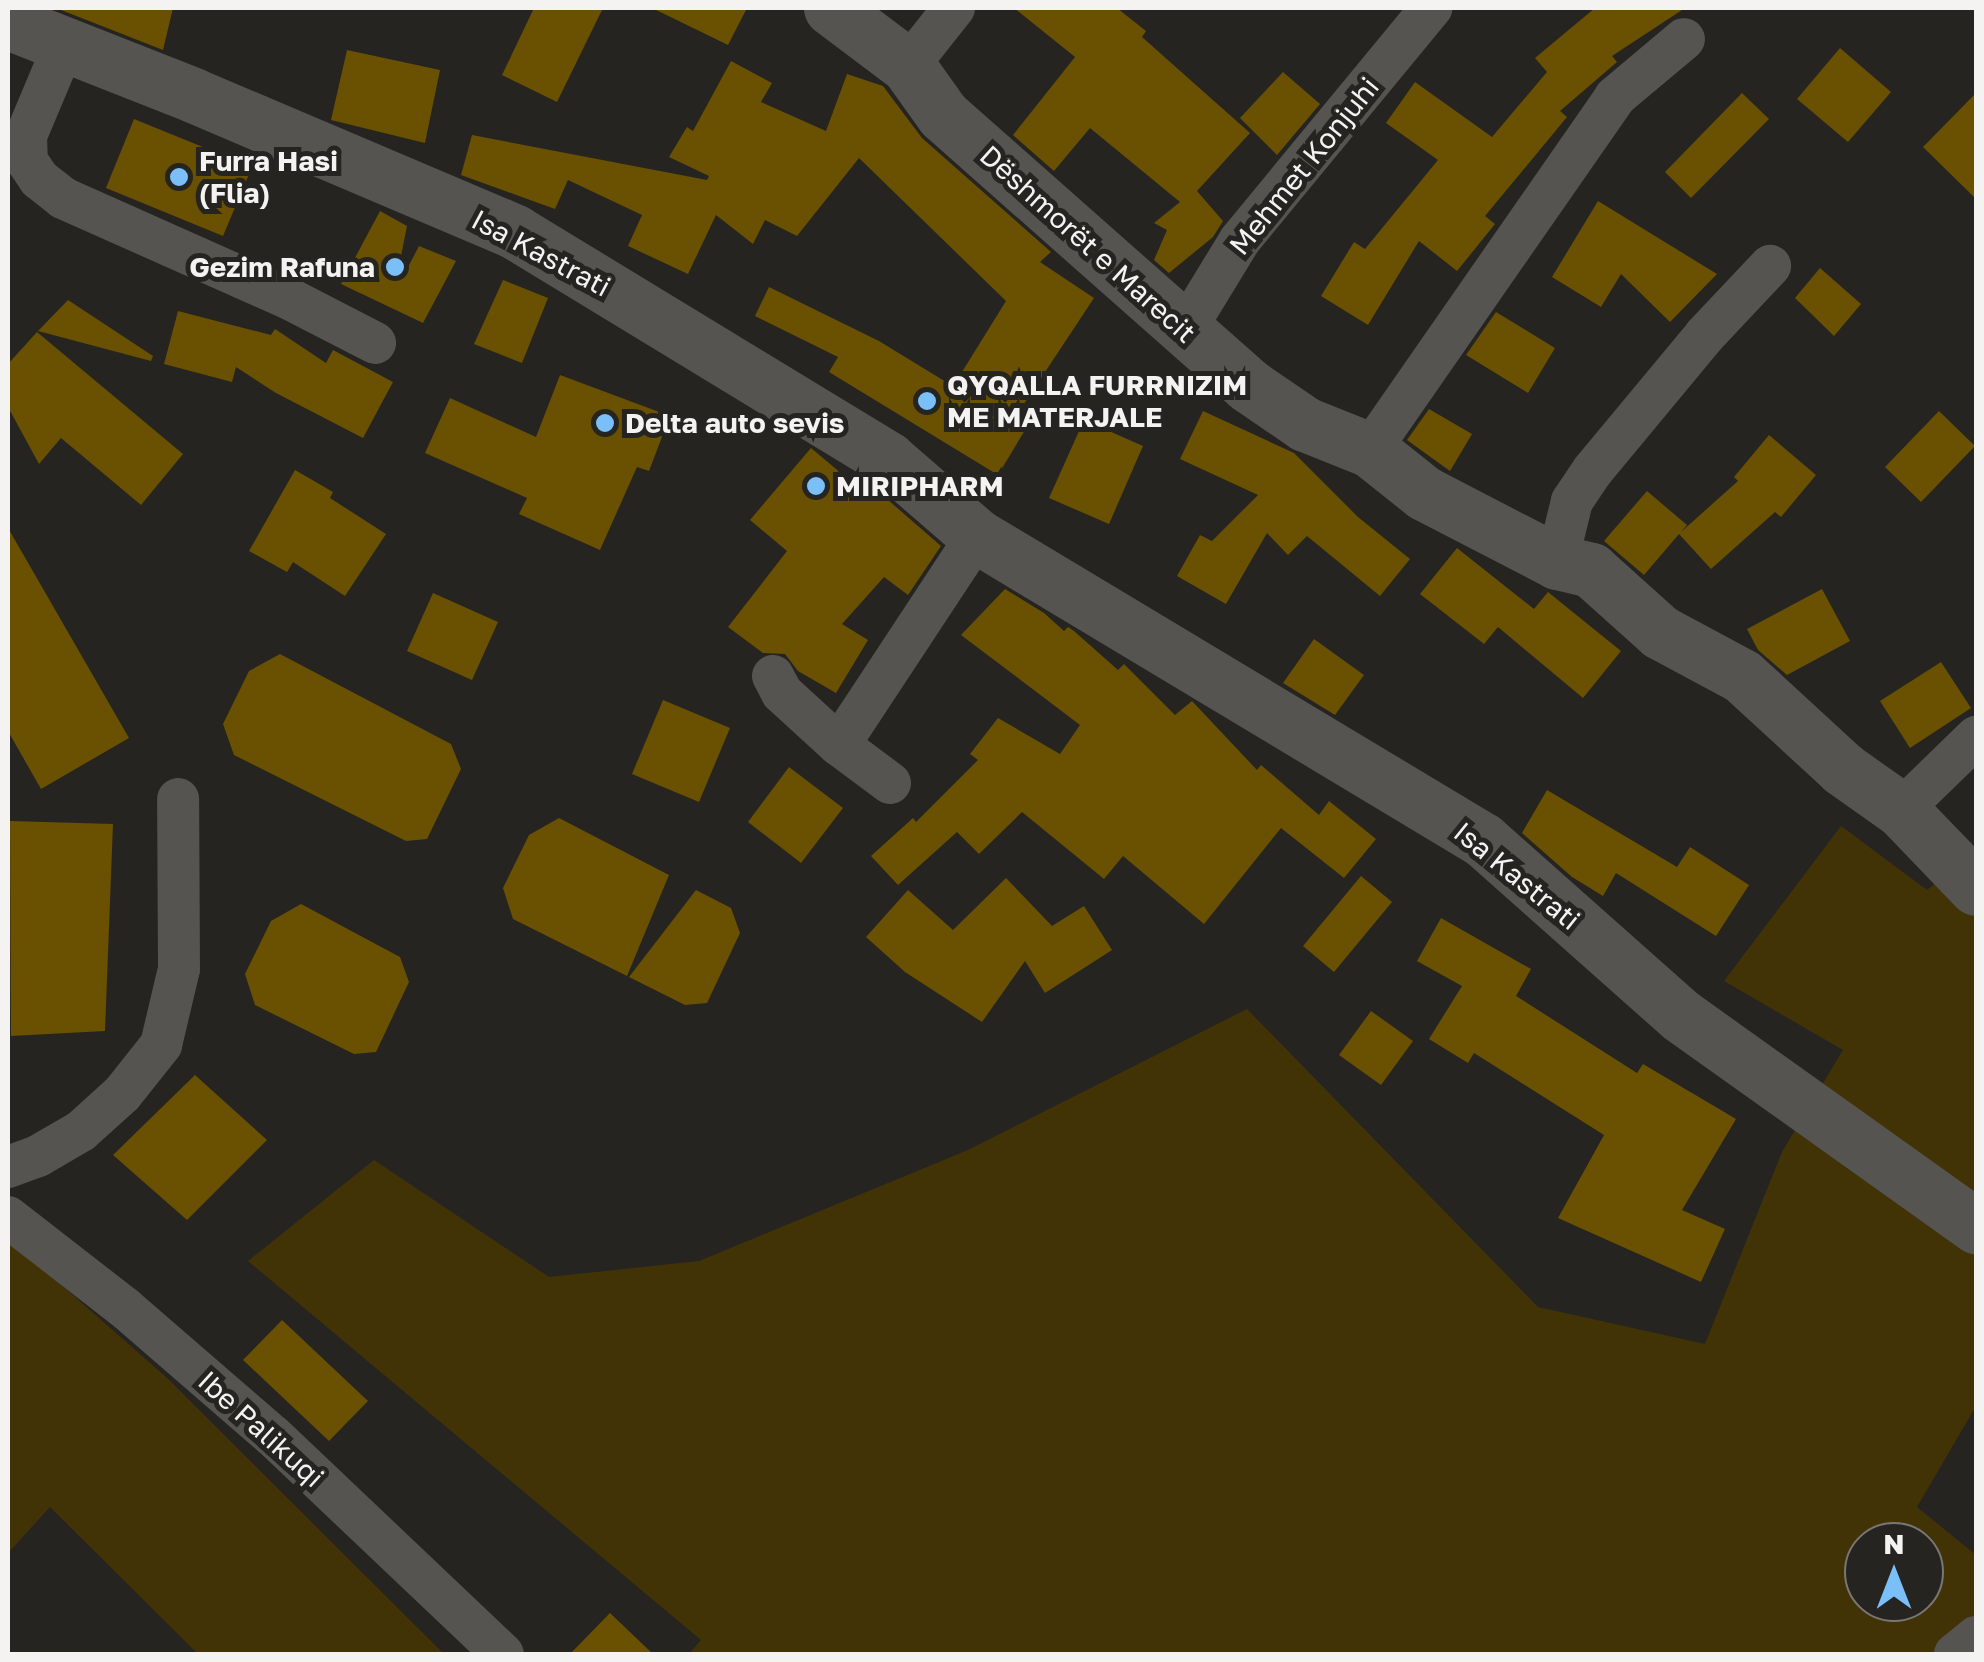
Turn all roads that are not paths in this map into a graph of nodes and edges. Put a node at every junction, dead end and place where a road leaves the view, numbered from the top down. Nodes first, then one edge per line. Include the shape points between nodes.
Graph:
1 (831, 8) edge
2 (954, 8) edge
3 (1432, 8) edge
4 (8, 22) edge
5 (1684, 39) dead end
6 (64, 43) junction
7 (908, 66) junction
8 (1770, 266) dead end
9 (1185, 330) junction
10 (375, 343) dead end
11 (1370, 450) junction
12 (977, 536) junction
13 (1557, 562) junction
14 (774, 676) dead end
15 (1976, 737) edge
16 (839, 745) junction
17 (890, 784) dead end
18 (178, 800) dead end
19 (1900, 810) junction
20 (1976, 888) edge
21 (8, 1167) edge
22 (8, 1216) edge
23 (1976, 1226) edge
24 (1976, 1636) edge
25 (503, 1654) edge
26 (1955, 1654) edge

1 - 7 street, Dëshmorët e Marecit
2 - 7 street
3 - 9 street, Mehmet Konjuhi via 1240,240
4 - 6 street, Isa Kastrati
5 - 11 street via 1616,97
6 - 10 street via 26,136 27,161 39,179 63,198
6 - 12 street, Isa Kastrati via 515,232 888,459
7 - 9 street, Dëshmorët e Marecit via 943,115
8 - 13 street via 1593,470 1572,501
9 - 11 street, Dëshmorët e Marecit via 1305,424
11 - 13 street, Dëshmorët e Marecit via 1424,493
12 - 16 street
12 - 23 street, Isa Kastrati via 1483,840 1680,1015
13 - 19 street, Dëshmorët e Marecit via 1592,570 1660,632 1742,676
14 - 16 street via 782,693
15 - 19 street
16 - 17 street
18 - 21 street via 178,969 161,1045 81,1131
19 - 20 street, Dëshmorët e Marecit
22 - 25 street, Ibe Palikuqi via 273,1436
24 - 26 street

